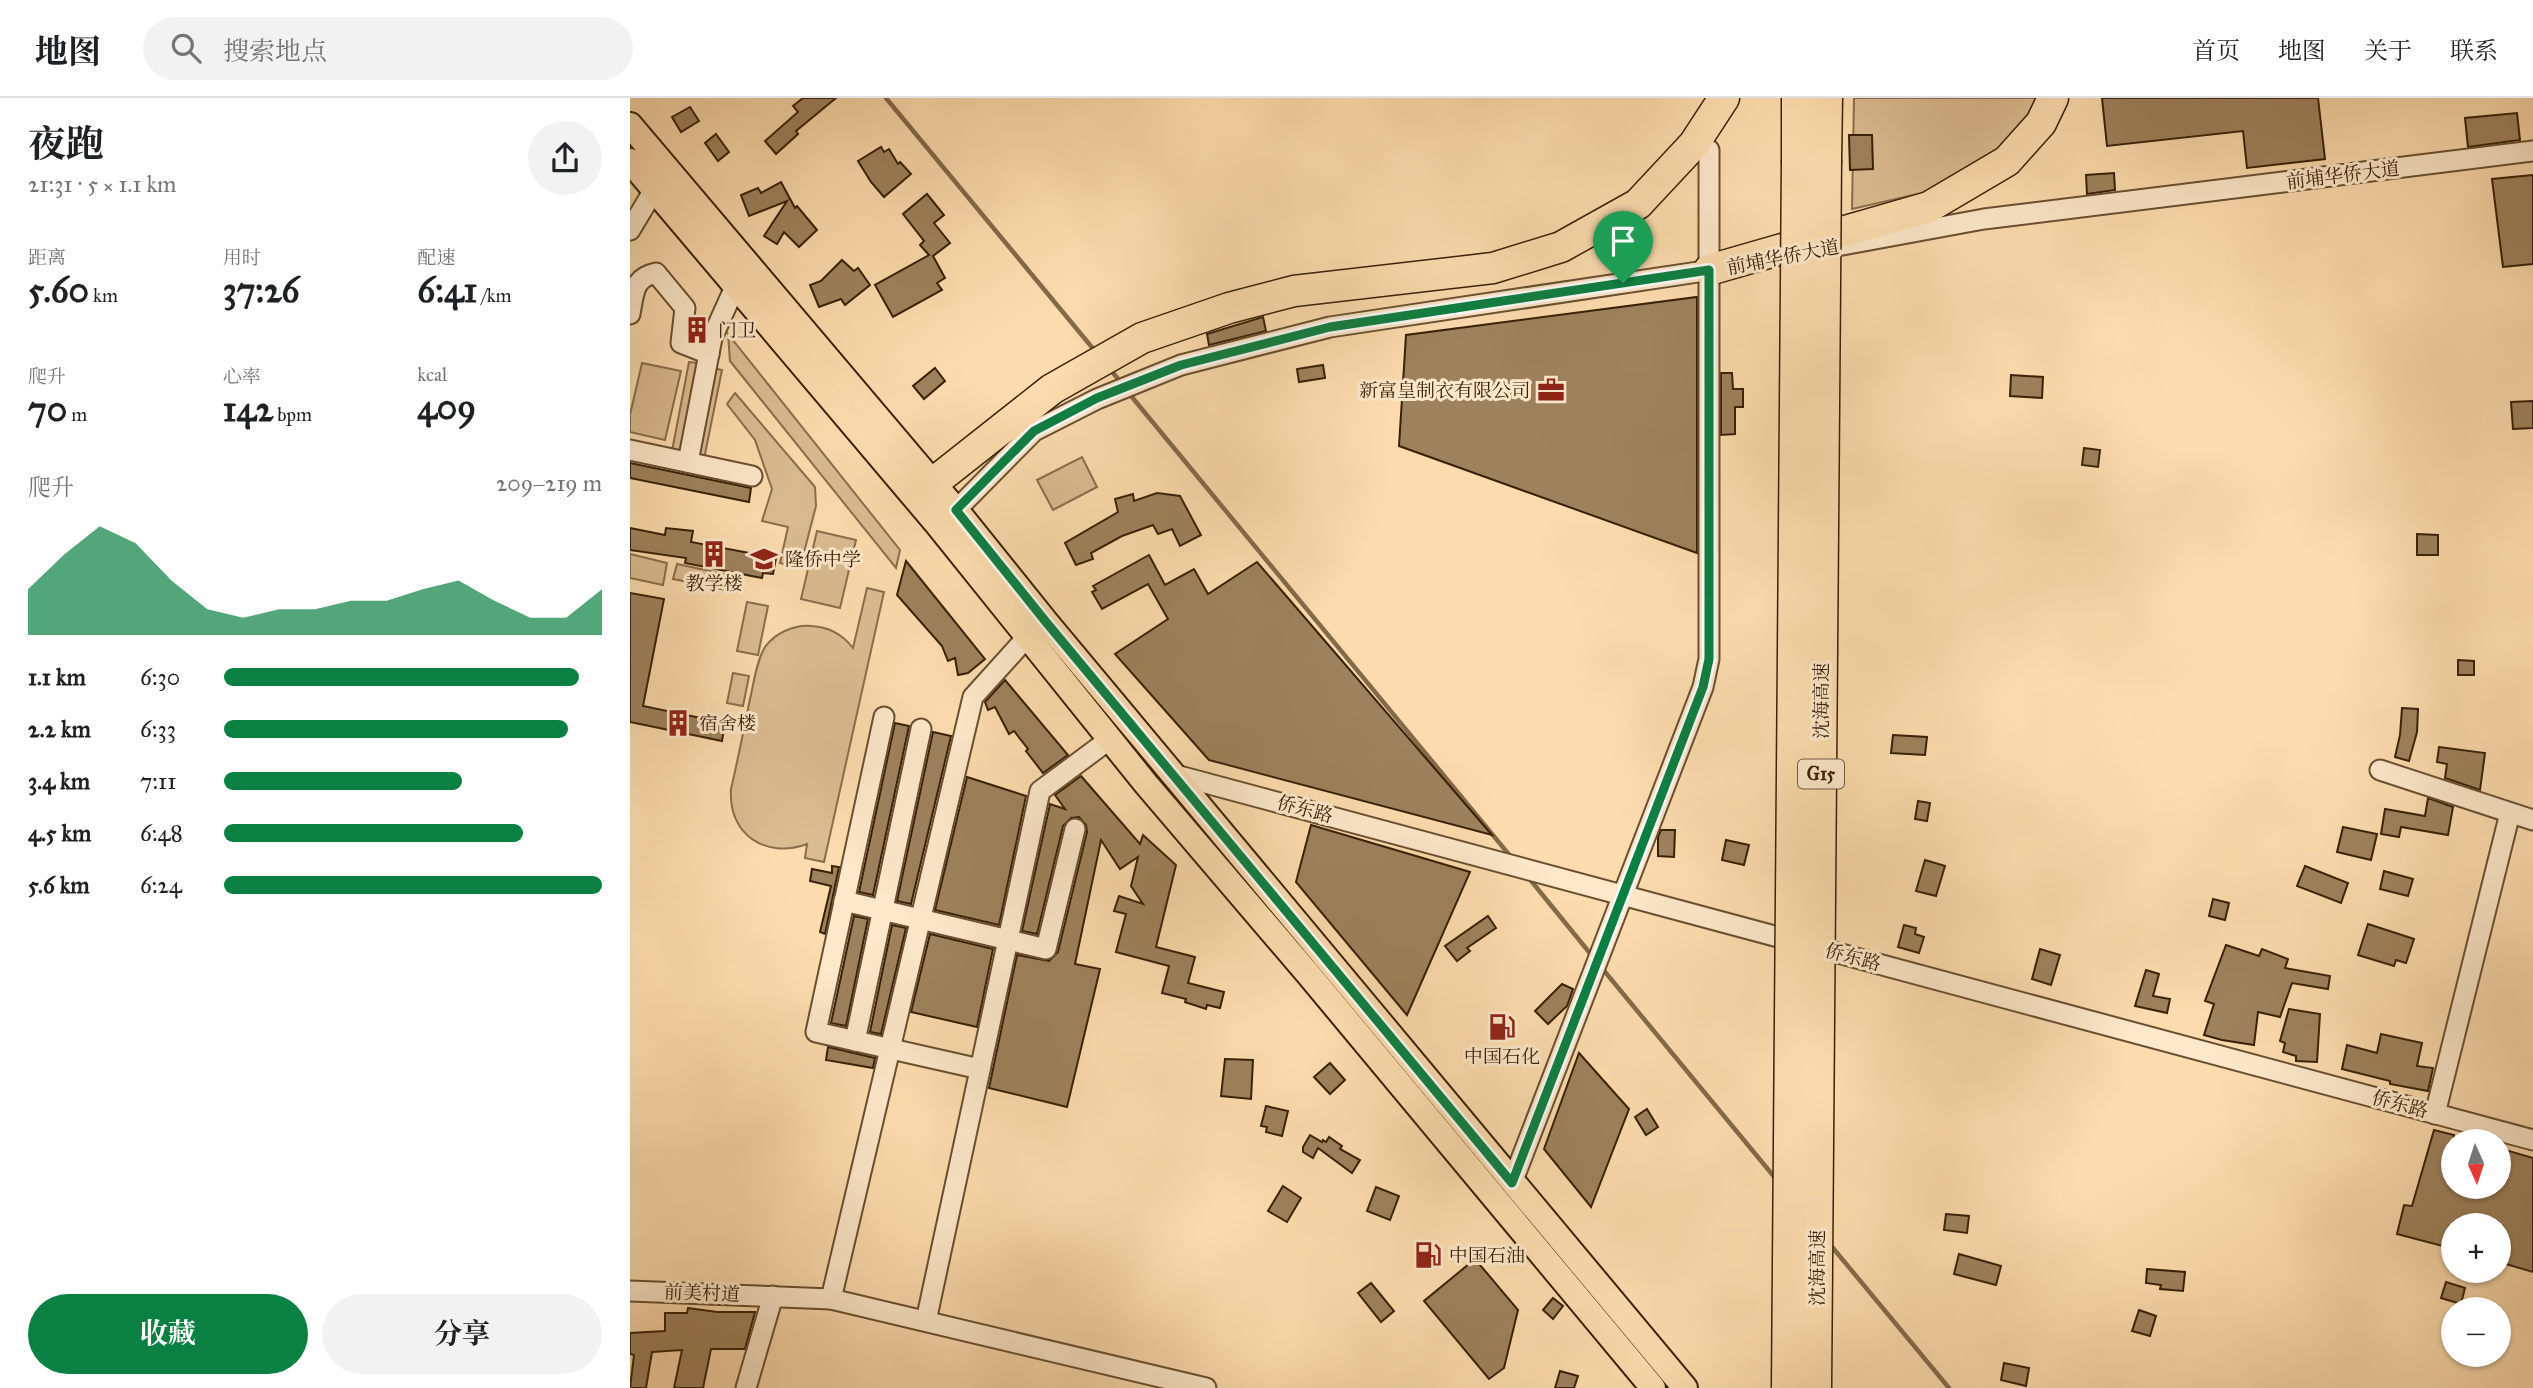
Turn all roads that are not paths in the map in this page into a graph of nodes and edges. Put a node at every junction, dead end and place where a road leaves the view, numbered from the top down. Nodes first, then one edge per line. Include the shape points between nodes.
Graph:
1 (1724, 98) edge
2 (1797, 98) edge
3 (1827, 98) edge
4 (2053, 98) edge
5 (630, 125) edge
6 (1709, 150) dead end
7 (2533, 151) edge
8 (1812, 160) junction
9 (630, 161) edge
10 (654, 190) junction
11 (630, 230) edge
12 (1709, 270) junction
13 (736, 287) junction
14 (630, 314) edge
15 (709, 354) junction
16 (630, 450) edge
17 (688, 462) junction
18 (752, 476) dead end
19 (933, 483) junction
20 (956, 510) junction
21 (1028, 636) junction
22 (884, 717) dead end
23 (921, 729) dead end
24 (1110, 739) junction
25 (2379, 770) dead end
26 (1172, 774) junction
27 (2510, 813) junction
28 (2533, 820) edge
29 (1075, 830) dead end
30 (1623, 895) junction
31 (844, 901) junction
32 (883, 911) junction
33 (920, 919) junction
34 (1008, 940) junction
35 (855, 1041) junction
36 (890, 1049) junction
37 (981, 1069) junction
38 (2435, 1114) junction
39 (2533, 1140) edge
40 (1512, 1183) junction
41 (630, 1291) edge
42 (773, 1296) junction
43 (831, 1299) junction
44 (926, 1321) junction
45 (746, 1388) edge
46 (1206, 1388) edge
47 (1653, 1388) edge
48 (1685, 1388) edge
49 (1787, 1388) edge
50 (1816, 1388) edge

1 - 19 highway via 1694,145 1638,204 1561,247 1493,268 1294,291 1142,338 1052,389
2 - 8 highway, 沈海高速 / G15
3 - 8 highway, 沈海高速 / G15
4 - 12 highway via 2041,124 2007,161 1929,206
5 - 19 main road
6 - 12 street
7 - 12 street, 前埔华侨大道 via 1984,219
8 - 49 highway, 沈海高速 / G15, bridge
8 - 50 highway, 沈海高速 / G15, bridge
9 - 10 main road
10 - 11 street
10 - 13 main road
12 - 20 street, 前埔华侨大道 via 1330,327 1181,365 1097,398 1034,431
12 - 30 street via 1709,659 1703,687
13 - 15 street
13 - 21 main road
14 - 15 street via 640,280 656,272 684,308 681,342
15 - 17 street
16 - 17 street
17 - 18 street
19 - 20 main road
20 - 26 main road
21 - 24 main road
21 - 33 street via 972,697
22 - 31 street
23 - 32 street
24 - 34 street via 1040,791
24 - 47 main road
25 - 27 street
26 - 30 street, 侨东路
26 - 40 main road
27 - 28 street
27 - 38 street
29 - 34 street via 1046,949
30 - 38 street, 侨东路
30 - 40 street
31 - 32 street
31 - 35 street via 817,1032
32 - 33 street
32 - 35 street
33 - 34 street
33 - 36 street
34 - 37 street
35 - 36 street
36 - 37 street
36 - 43 street
37 - 44 street
38 - 39 street, 侨东路
40 - 48 main road
41 - 42 street, 前美村道
42 - 43 street, 前美村道
42 - 45 street
43 - 44 street, 前美村道
44 - 46 street, 前美村道

